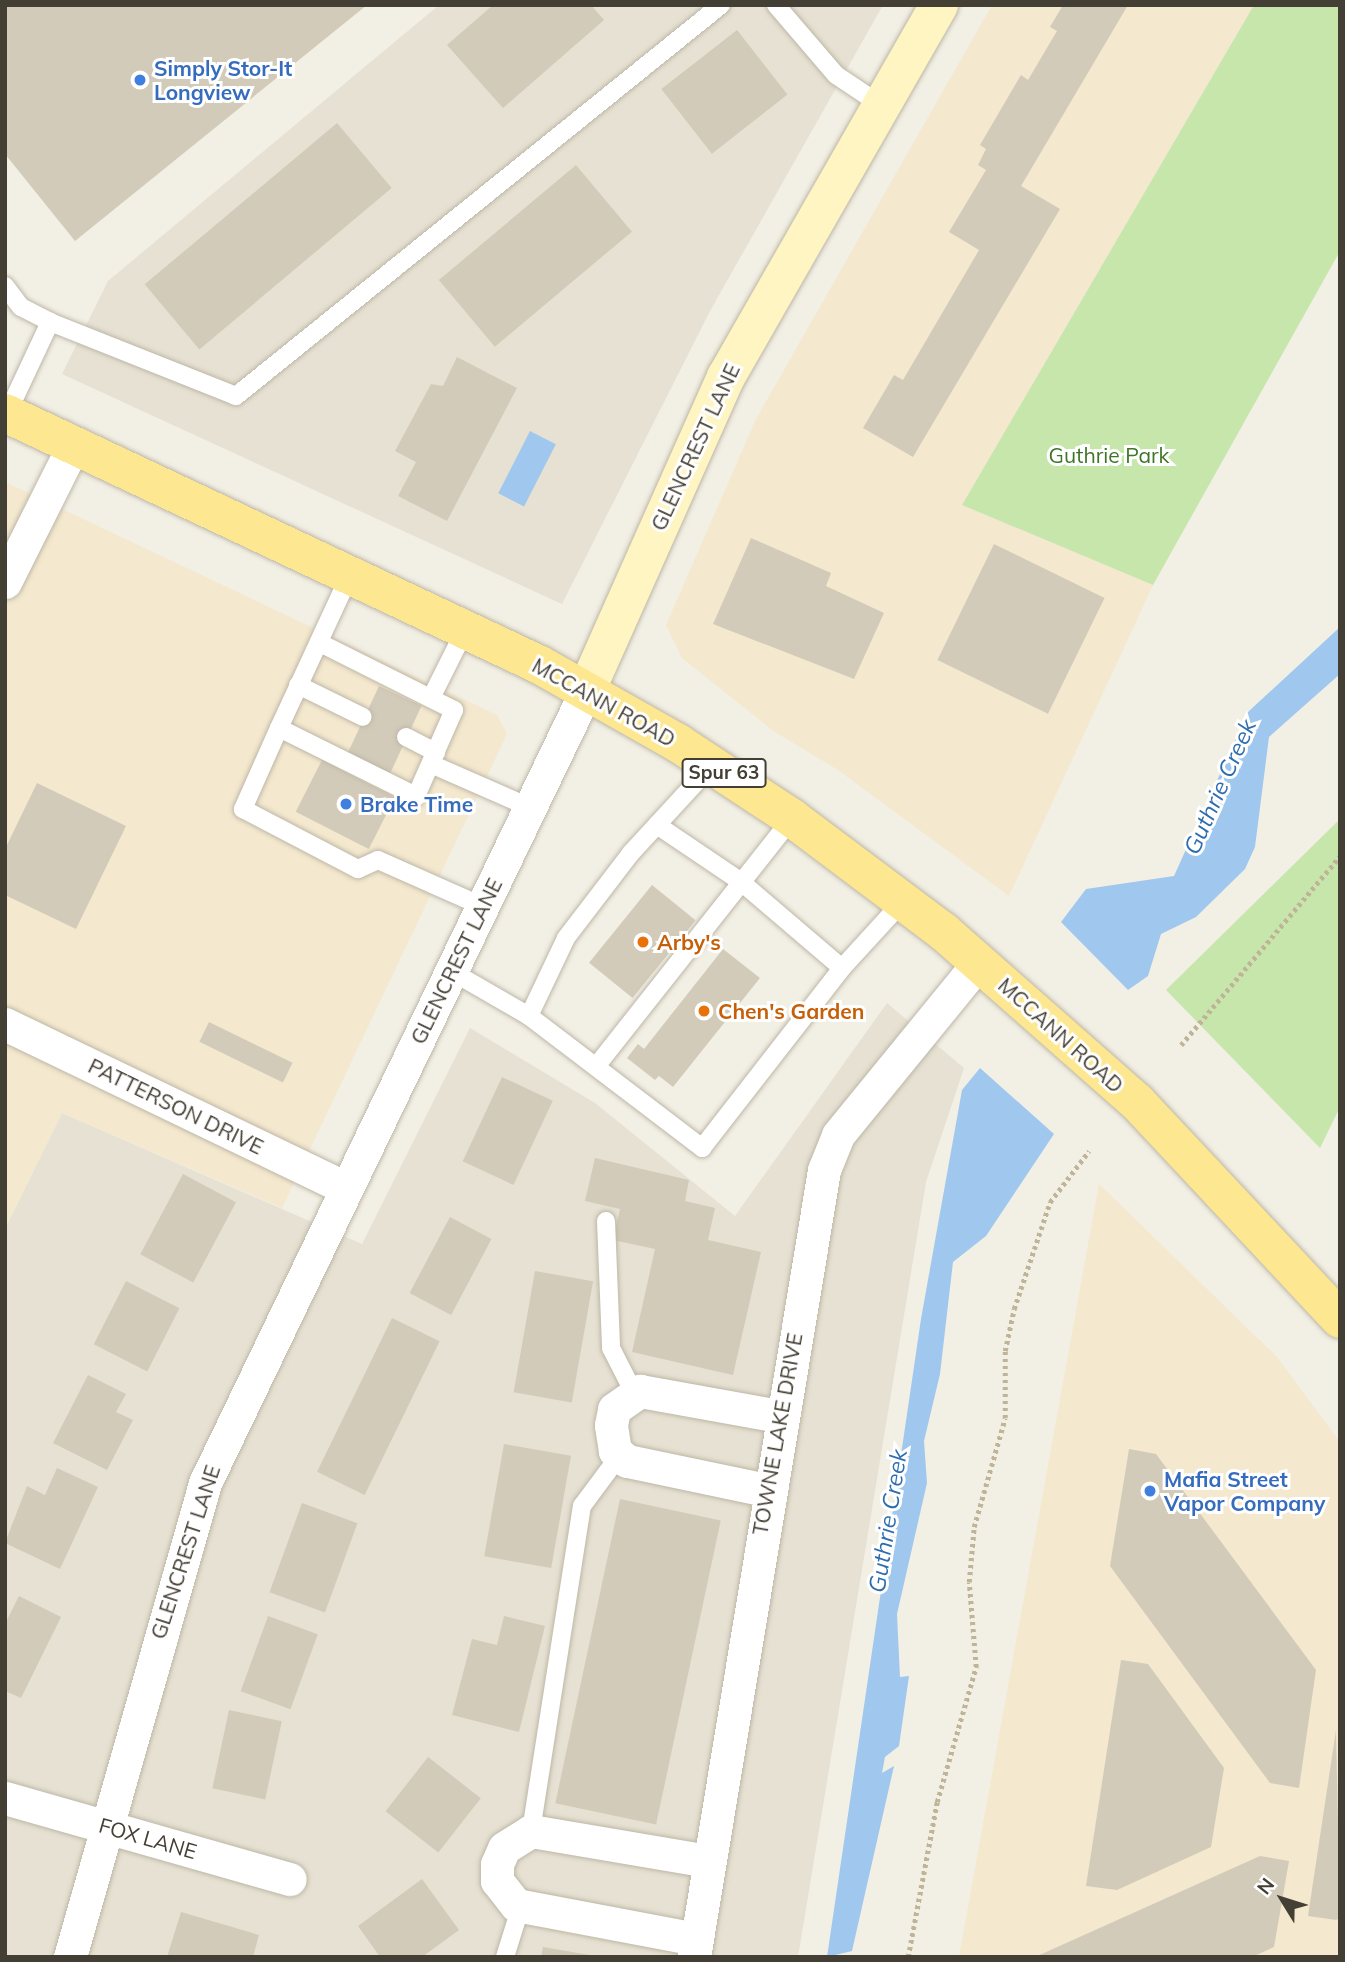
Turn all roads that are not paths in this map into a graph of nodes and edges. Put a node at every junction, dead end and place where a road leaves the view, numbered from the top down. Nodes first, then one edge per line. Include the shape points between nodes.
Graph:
1 (721, 5) edge
2 (776, 5) edge
3 (939, 5) edge
4 (881, 105) junction
5 (5, 286) edge
6 (50, 321) junction
7 (6, 413) edge
8 (74, 444) junction
9 (351, 572) junction
10 (5, 582) edge
11 (466, 628) junction
12 (320, 643) junction
13 (298, 685) junction
14 (587, 689) junction
15 (431, 698) junction
16 (363, 717) dead end
17 (279, 728) junction
18 (406, 737) dead end
19 (433, 758) junction
20 (712, 765) junction
21 (529, 807) junction
22 (792, 818) junction
23 (657, 825) junction
24 (740, 881) junction
25 (904, 900) junction
26 (482, 906) junction
27 (979, 962) junction
28 (842, 968) junction
29 (451, 971) junction
30 (529, 1016) junction
31 (5, 1024) edge
32 (598, 1064) junction
33 (346, 1188) junction
34 (607, 1221) dead end
35 (1335, 1306) edge
36 (634, 1393) junction
37 (779, 1416) junction
38 (620, 1455) junction
39 (766, 1490) junction
40 (5, 1798) edge
41 (104, 1826) junction
42 (531, 1831) junction
43 (709, 1861) junction
44 (290, 1879) dead end
45 (521, 1906) junction
46 (695, 1948) edge
47 (70, 1957) edge
48 (506, 1957) edge

1 - 6 lane via 236,396
2 - 4 lane via 836,75
3 - 4 street, GLENCREST LANE
4 - 14 street, GLENCREST LANE via 726,377
5 - 6 lane via 21,307
6 - 7 lane
7 - 8 main road, MCCANN ROAD / Spur 63
8 - 9 main road, MCCANN ROAD / Spur 63
8 - 10 street
9 - 11 main road, MCCANN ROAD / Spur 63
9 - 12 lane
11 - 14 main road, MCCANN ROAD / Spur 63
11 - 15 lane
12 - 13 lane
12 - 15 lane
13 - 16 lane
13 - 17 lane
14 - 20 main road, MCCANN ROAD / Spur 63
14 - 21 street, GLENCREST LANE
15 - 19 lane via 454,710
17 - 19 lane via 416,796
17 - 26 lane via 243,809 358,869 378,860
18 - 19 lane
19 - 21 lane
20 - 22 main road, MCCANN ROAD / Spur 63
20 - 23 lane
21 - 26 street, GLENCREST LANE
22 - 24 lane
22 - 25 main road, MCCANN ROAD / Spur 63
23 - 24 lane
23 - 30 lane via 566,938
24 - 28 lane
24 - 32 lane
25 - 27 main road, MCCANN ROAD / Spur 63
25 - 28 lane
26 - 29 street, GLENCREST LANE
27 - 35 main road, MCCANN ROAD / Spur 63 via 1137,1102
27 - 37 street, TOWNE LAKE DRIVE via 838,1135 816,1207
28 - 32 lane via 702,1148
29 - 30 lane
29 - 33 street, GLENCREST LANE
30 - 32 lane
31 - 33 street, PATTERSON DRIVE
33 - 41 street, GLENCREST LANE via 201,1492
34 - 36 lane via 611,1348
36 - 37 street via 656,1391
36 - 38 street via 614,1409 609,1437
37 - 39 street, TOWNE LAKE DRIVE
38 - 39 street via 640,1467
38 - 42 lane via 582,1506
39 - 43 street, TOWNE LAKE DRIVE
40 - 41 street, FOX LANE
41 - 44 street, FOX LANE
41 - 47 street, GLENCREST LANE
42 - 43 street
42 - 45 street via 504,1848 496,1864 497,1881
43 - 46 street, TOWNE LAKE DRIVE
45 - 46 street
45 - 48 lane

